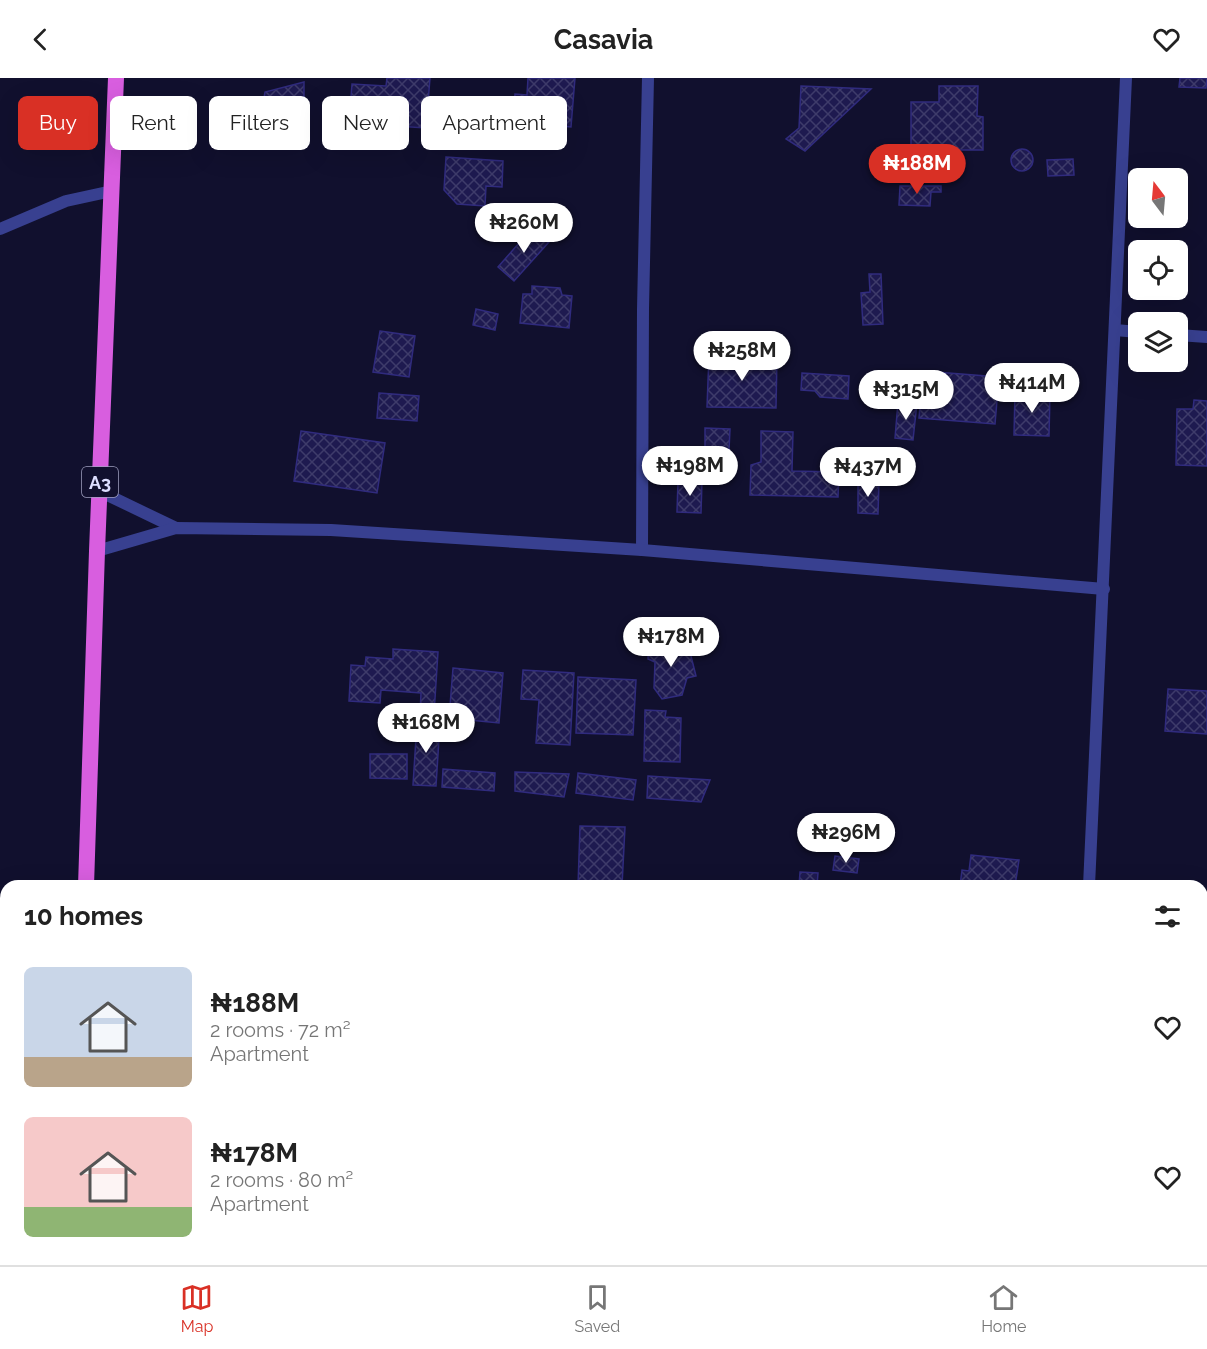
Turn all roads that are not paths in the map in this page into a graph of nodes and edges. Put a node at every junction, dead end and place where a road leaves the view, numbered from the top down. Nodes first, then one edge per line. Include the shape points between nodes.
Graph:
1 (116, 78) edge
2 (648, 78) edge
3 (1126, 78) edge
4 (112, 191) junction
5 (0, 229) edge
6 (1115, 330) junction
7 (1128, 331) edge
8 (1188, 336) edge
9 (1207, 337) edge
10 (99, 491) junction
11 (176, 528) junction
12 (642, 550) junction
13 (97, 551) junction
14 (1104, 589) junction
15 (86, 880) edge
16 (1089, 880) edge

1 - 4 highway, A3
2 - 12 street
3 - 6 street
4 - 5 street via 66,201
4 - 10 highway, A3
6 - 7 street
6 - 14 street
8 - 9 street
10 - 11 street
10 - 13 highway, A3
11 - 12 street via 331,530
11 - 13 street
12 - 14 street
13 - 15 highway, A3
14 - 16 street

